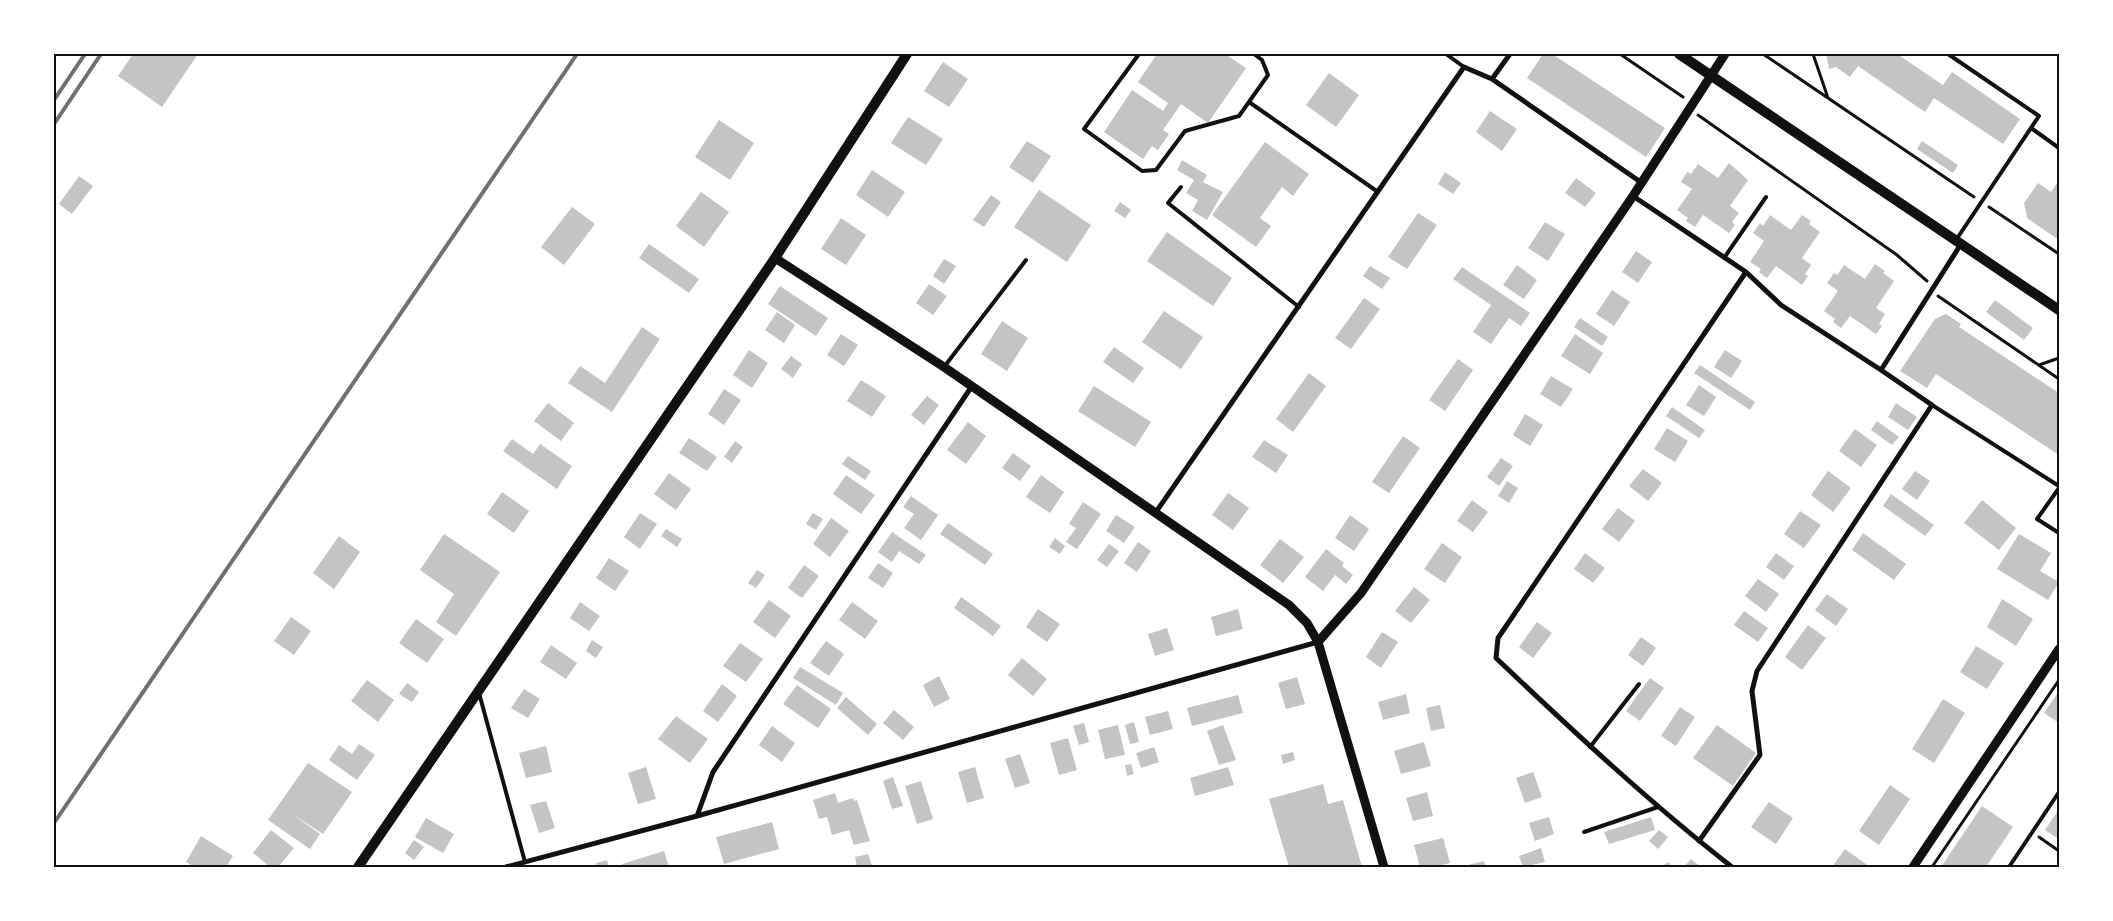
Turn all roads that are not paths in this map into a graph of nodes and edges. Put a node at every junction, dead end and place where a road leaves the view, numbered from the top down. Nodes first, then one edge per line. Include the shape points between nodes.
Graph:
1 (907, 54) edge
2 (1139, 54) edge
3 (1254, 54) edge
4 (1446, 54) edge
5 (1510, 54) edge
6 (1679, 54) edge
7 (1725, 54) edge
8 (1948, 54) edge
9 (1464, 67) junction
10 (1711, 75) junction
11 (1492, 79) junction
12 (1249, 102) junction
13 (2031, 128) junction
14 (2059, 148) edge
15 (1642, 183) junction
16 (1181, 187) dead end
17 (1378, 192) junction
18 (1633, 196) junction
19 (1766, 197) dead end
20 (1959, 242) junction
21 (775, 258) junction
22 (1724, 258) junction
23 (1026, 260) dead end
24 (1746, 272) junction
25 (1299, 307) junction
26 (2059, 310) edge
27 (944, 367) junction
28 (1881, 370) junction
29 (972, 386) junction
30 (1932, 405) junction
31 (2059, 487) edge
32 (1156, 512) junction
33 (2059, 533) edge
34 (1318, 642) junction
35 (2059, 649) edge
36 (1639, 684) dead end
37 (478, 692) junction
38 (1590, 747) junction
39 (2059, 792) edge
40 (1658, 807) junction
41 (697, 816) junction
42 (1584, 832) dead end
43 (1699, 841) junction
44 (525, 862) junction
45 (358, 867) edge
46 (506, 867) edge
47 (1384, 867) edge
48 (1732, 867) edge
49 (1913, 867) edge
50 (2009, 867) edge

1 - 21 main road
2 - 12 lane via 1084,129 1142,171 1156,170 1185,131 1239,116
3 - 12 lane via 1262,60 1268,75
4 - 9 lane
5 - 11 street
6 - 10 main road
7 - 10 street
8 - 13 lane via 2039,116
9 - 11 street
9 - 17 street
10 - 15 street
10 - 20 main road
11 - 15 street
12 - 17 lane
13 - 14 lane
13 - 20 lane
15 - 18 street
16 - 25 lane via 1168,203
17 - 25 street
18 - 22 street
18 - 34 street via 1361,594
19 - 22 lane
20 - 26 main road
20 - 28 street
21 - 27 street
21 - 37 main road
22 - 24 street
23 - 27 lane
24 - 28 street via 1781,305
24 - 38 street via 1498,638 1496,658
25 - 32 street
27 - 29 street
28 - 30 street
29 - 32 street
29 - 41 street via 713,772
30 - 31 lane
30 - 43 street via 1757,672 1752,691 1760,755
31 - 33 lane via 2037,519
32 - 34 street via 1289,605 1307,623
34 - 41 street
34 - 47 street
35 - 49 street
36 - 38 lane
37 - 44 lane
37 - 45 main road
38 - 40 street
39 - 50 lane
40 - 42 lane
40 - 43 street
41 - 44 street
43 - 48 street
44 - 46 street

